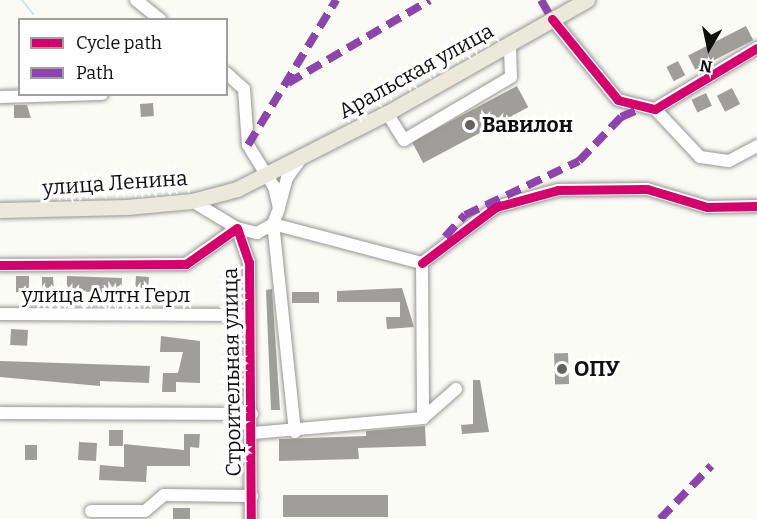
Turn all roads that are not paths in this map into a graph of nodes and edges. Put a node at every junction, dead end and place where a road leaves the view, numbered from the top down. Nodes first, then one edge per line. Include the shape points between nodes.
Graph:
1 (136, 0) edge
2 (587, 0) edge
3 (158, 18) edge
4 (552, 19) junction
5 (510, 44) junction
6 (757, 48) edge
7 (228, 75) edge
8 (228, 89) edge
9 (244, 89) junction
10 (34, 96) edge
11 (0, 97) edge
12 (655, 109) junction
13 (387, 113) junction
14 (757, 146) edge
15 (301, 159) junction
16 (265, 177) junction
17 (218, 194) junction
18 (192, 201) junction
19 (757, 206) edge
20 (279, 208) junction
21 (0, 210) edge
22 (217, 216) junction
23 (269, 227) junction
24 (237, 228) junction
25 (249, 262) junction
26 (422, 263) junction
27 (0, 265) edge
28 (0, 314) edge
29 (248, 315) junction
30 (456, 389) dead end
31 (0, 413) edge
32 (252, 414) junction
33 (423, 418) junction
34 (296, 432) junction
35 (253, 433) junction
36 (252, 496) junction
37 (91, 512) dead end
38 (251, 519) edge

1 - 3 street
2 - 4 main road, Аральская улица
4 - 5 main road, Аральская улица
4 - 12 street via 618,100
5 - 13 main road, Аральская улица
5 - 13 street via 511,77 404,140
6 - 12 street
7 - 9 street
8 - 9 street
9 - 16 street via 248,145
10 - 11 street
12 - 14 street via 700,157 729,161
13 - 15 main road, Аральская улица
15 - 16 main road, Аральская улица
15 - 20 street via 287,178
16 - 17 main road, улица Ленина
16 - 20 street via 274,187
17 - 18 main road, улица Ленина
17 - 22 street via 214,209
18 - 21 main road, улица Ленина
18 - 22 street
19 - 26 street via 707,207 647,189 558,190 496,207
20 - 23 street
22 - 24 street
23 - 24 street
23 - 25 street via 253,246
23 - 26 street
23 - 34 street
24 - 25 street, Строительная улица
24 - 27 street via 186,264
25 - 29 street, Строительная улица
26 - 33 street
28 - 29 street, улица Алтн Герл
29 - 32 street, Строительная улица
30 - 33 street
31 - 32 street
32 - 35 street, Строительная улица
33 - 34 street
34 - 35 street
35 - 36 street, Строительная улица
36 - 37 street via 164,495 145,511
36 - 38 street, Строительная улица

